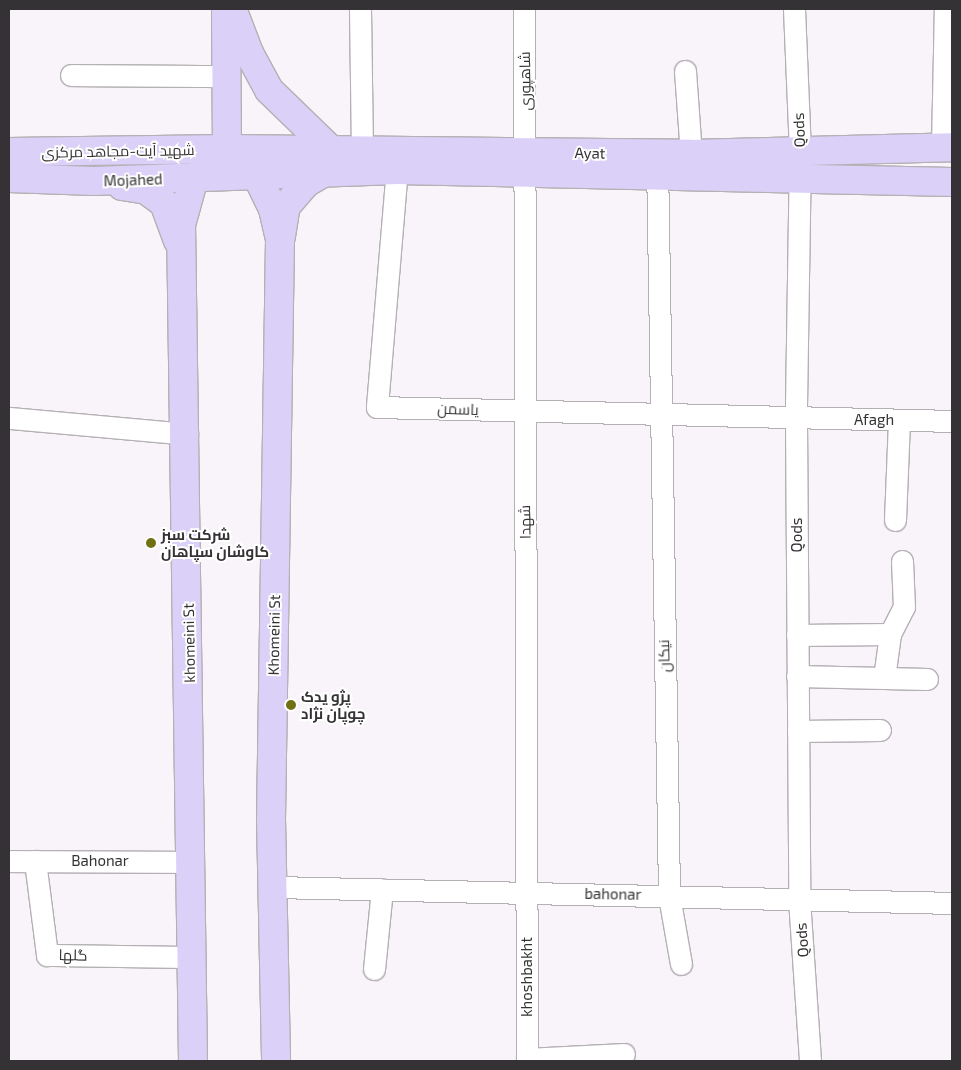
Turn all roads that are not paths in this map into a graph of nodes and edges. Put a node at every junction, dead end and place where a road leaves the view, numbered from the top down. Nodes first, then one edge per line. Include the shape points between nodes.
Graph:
1 (226, 9) edge
2 (232, 9) edge
3 (360, 9) edge
4 (524, 9) edge
5 (794, 9) edge
6 (945, 9) edge
7 (685, 71) dead end
8 (71, 75) dead end
9 (228, 88) junction
10 (947, 147) edge
11 (227, 149) junction
12 (800, 150) junction
13 (362, 151) junction
14 (9, 152) edge
15 (691, 154) junction
16 (398, 160) junction
17 (329, 161) junction
18 (526, 163) junction
19 (657, 165) junction
20 (258, 176) junction
21 (9, 178) edge
22 (194, 178) junction
23 (799, 179) junction
24 (94, 181) junction
25 (952, 182) edge
26 (280, 240) junction
27 (181, 254) junction
28 (524, 411) junction
29 (659, 415) junction
30 (9, 418) edge
31 (796, 420) junction
32 (899, 420) junction
33 (952, 421) edge
34 (187, 434) junction
35 (895, 520) dead end
36 (902, 562) dead end
37 (890, 634) junction
38 (797, 635) junction
39 (797, 676) junction
40 (884, 678) junction
41 (927, 679) dead end
42 (880, 730) dead end
43 (798, 731) junction
44 (9, 861) edge
45 (35, 861) junction
46 (192, 862) junction
47 (275, 887) junction
48 (382, 889) junction
49 (528, 892) junction
50 (669, 896) junction
51 (800, 899) junction
52 (952, 903) edge
53 (193, 957) junction
54 (680, 964) dead end
55 (374, 969) dead end
56 (624, 1054) dead end
57 (527, 1060) edge
58 (193, 1061) edge
59 (276, 1061) edge
60 (810, 1061) edge

1 - 9 main road
2 - 17 main road via 249,53 269,90
3 - 13 street
4 - 18 street, شاهپوری
5 - 12 street, Qods
6 - 10 street
7 - 15 street
8 - 9 street
9 - 11 main road
10 - 12 main road, Ayat
11 - 14 main road, شهید آیت-مجاهد مرکزی
11 - 17 main road, Ayat
11 - 20 main road
11 - 22 main road
12 - 15 main road, Ayat
12 - 23 street, Qods
13 - 16 main road, Ayat
13 - 17 main road, Ayat
15 - 19 main road, Ayat
16 - 17 main road, Ayat
16 - 18 main road, Ayat
16 - 28 street, یاسمن via 376,407
17 - 20 main road, Ayat
17 - 26 main road via 286,206
18 - 19 main road, Ayat
18 - 28 street, شهدا
19 - 23 main road, Ayat
19 - 29 street, نیکان
20 - 22 main road, Mojahed
20 - 26 main road, Khomeini St via 273,209
21 - 24 main road, Mojahed
22 - 24 main road, Mojahed
22 - 27 main road, khomeini St via 181,225
23 - 25 main road, Ayat
23 - 31 street, Qods
24 - 27 main road via 146,190 164,202
26 - 47 main road, Khomeini St via 271,819
27 - 34 main road, khomeini St
28 - 29 street, یاسمن
28 - 49 street, شهدا
29 - 31 street, یاسمن
29 - 50 street, نیکان
30 - 34 street
31 - 32 street, Afagh
31 - 38 street, Qods
32 - 33 street, Afagh
32 - 35 street
34 - 46 main road, khomeini St
36 - 37 street via 904,607
37 - 38 street
37 - 40 street
38 - 39 street, Qods
39 - 40 street
39 - 43 street, Qods
40 - 41 street
42 - 43 street
43 - 51 street, Qods
44 - 45 street, Bahonar
45 - 46 street, Bahonar
45 - 53 street, گلها via 47,955
46 - 53 main road, khomeini St
47 - 48 street, bahonar
47 - 59 main road, Khomeini St
48 - 49 street, bahonar
48 - 55 street
49 - 50 street, bahonar
49 - 57 street, khoshbakht
50 - 51 street, bahonar
50 - 54 street, نیکان
51 - 52 street, bahonar
51 - 60 street, Qods
53 - 58 main road, khomeini St
56 - 57 street

